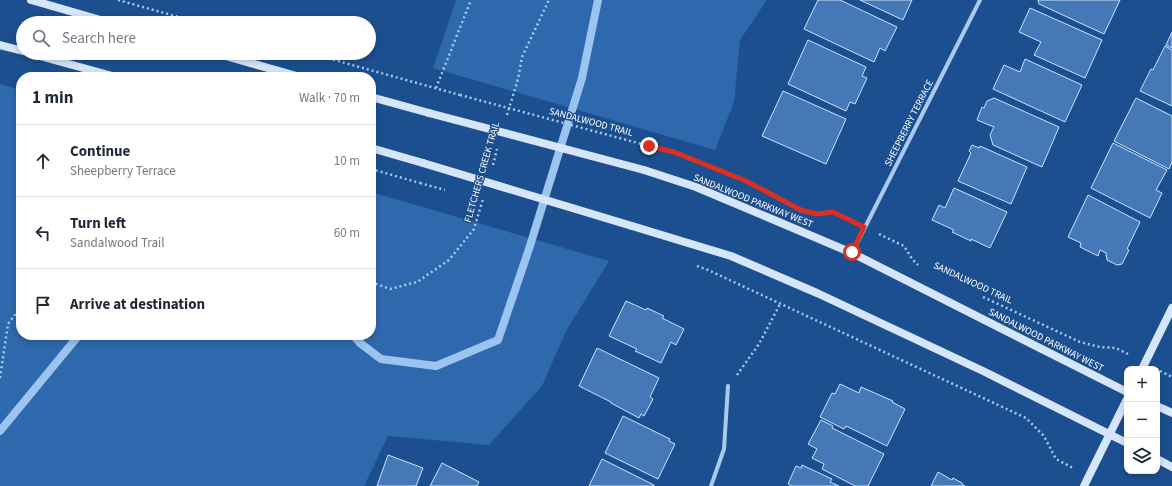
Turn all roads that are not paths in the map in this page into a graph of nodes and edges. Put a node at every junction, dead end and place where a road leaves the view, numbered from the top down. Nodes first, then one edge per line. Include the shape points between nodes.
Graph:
1 (31, 0) edge
2 (980, 0) edge
3 (87, 16) edge
4 (0, 45) edge
5 (16, 49) edge
6 (54, 60) edge
7 (240, 60) edge
8 (98, 72) edge
9 (282, 72) edge
10 (376, 98) edge
11 (376, 149) edge
12 (852, 252) junction
13 (1172, 308) edge
14 (1143, 366) edge
15 (728, 386) road end
16 (1124, 390) edge
17 (1126, 402) edge
18 (1160, 407) edge
19 (1172, 413) edge
20 (1110, 434) junction
21 (1124, 441) edge
22 (1160, 461) edge
23 (1172, 467) edge
24 (711, 486) edge
25 (1084, 486) edge

1 - 3 main road
2 - 12 street, SHEEPBERRY TERRACE
4 - 5 main road
6 - 8 main road
7 - 9 main road
10 - 12 main road, SANDALWOOD PARKWAY WEST, bridge via 644,170 696,188
11 - 20 main road, bridge via 731,256 817,293
12 - 16 main road, SANDALWOOD PARKWAY WEST
13 - 14 main road
15 - 24 street via 724,449
17 - 20 main road
18 - 19 main road
20 - 21 main road
20 - 25 main road
22 - 23 main road

